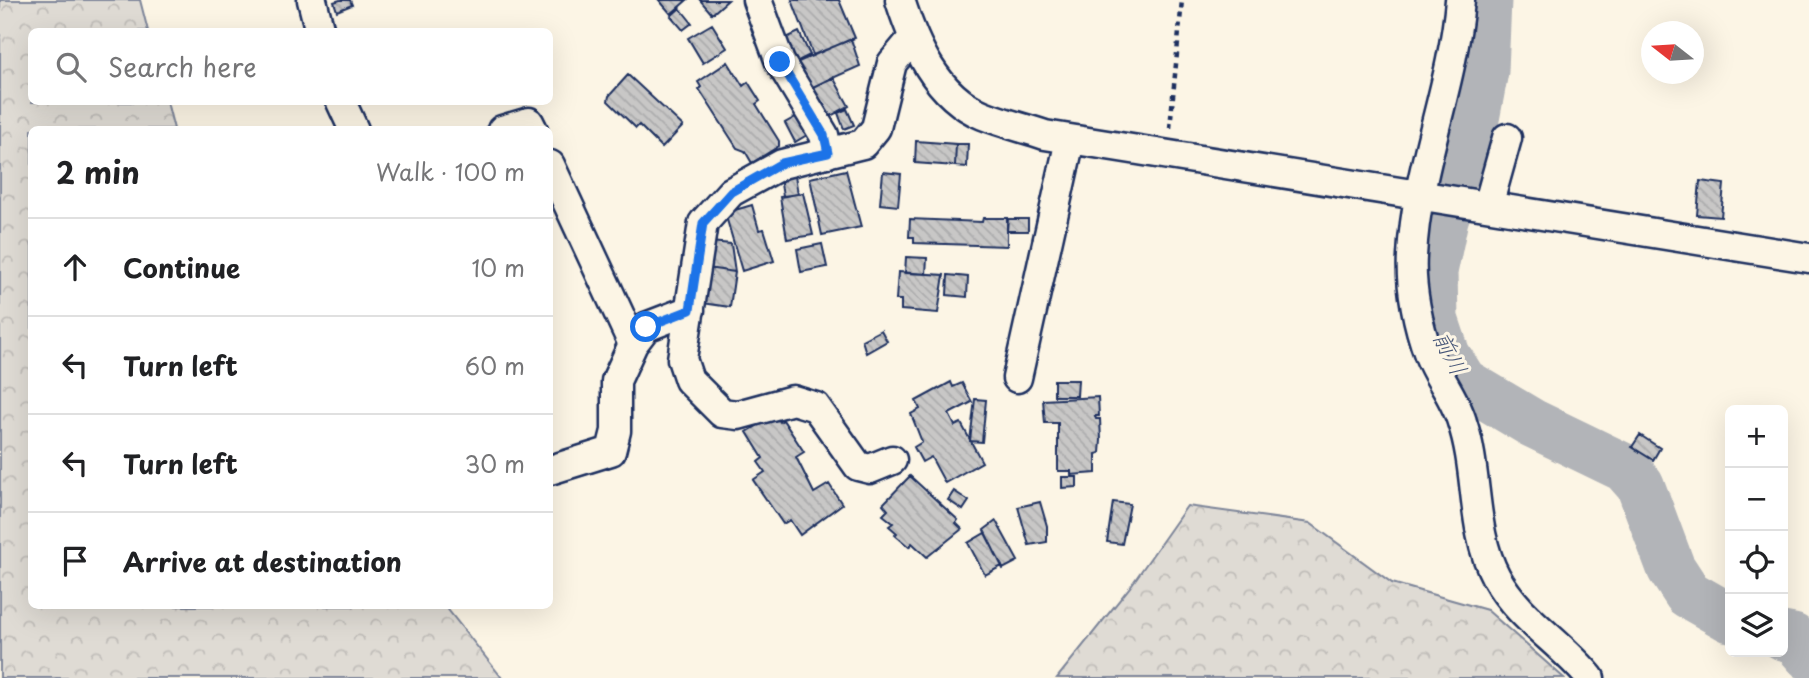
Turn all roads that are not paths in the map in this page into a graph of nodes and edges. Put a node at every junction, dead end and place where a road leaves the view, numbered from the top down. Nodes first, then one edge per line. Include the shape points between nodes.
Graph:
1 (312, 0) edge
2 (757, 0) edge
3 (900, 0) edge
4 (1460, 0) edge
5 (319, 28) edge
6 (913, 38) junction
7 (342, 105) edge
8 (352, 126) edge
9 (516, 126) edge
10 (531, 126) edge
11 (1507, 138) dead end
12 (1070, 140) junction
13 (828, 153) junction
14 (553, 171) edge
15 (1426, 195) junction
16 (1479, 204) junction
17 (1809, 258) edge
18 (690, 310) junction
19 (633, 344) junction
20 (1017, 378) dead end
21 (892, 460) dead end
22 (553, 469) edge
23 (1590, 678) edge

1 - 5 street
2 - 13 street via 780,62 824,135
3 - 6 street
4 - 15 street
6 - 12 street via 939,80 961,104 982,115
6 - 13 street via 892,63 876,128 863,144
7 - 8 street
9 - 10 street via 529,122
11 - 16 street
12 - 15 street
12 - 20 street
13 - 18 street via 782,163 731,192 703,223
14 - 19 street
15 - 16 street
15 - 23 street via 1412,258 1415,299 1429,354 1462,420 1482,531 1495,575 1512,603
16 - 17 street
18 - 19 street via 646,327
18 - 21 street via 682,359 689,380 722,413 738,415 793,400 816,407 858,466 870,468
19 - 22 street via 616,381 616,431 611,451

